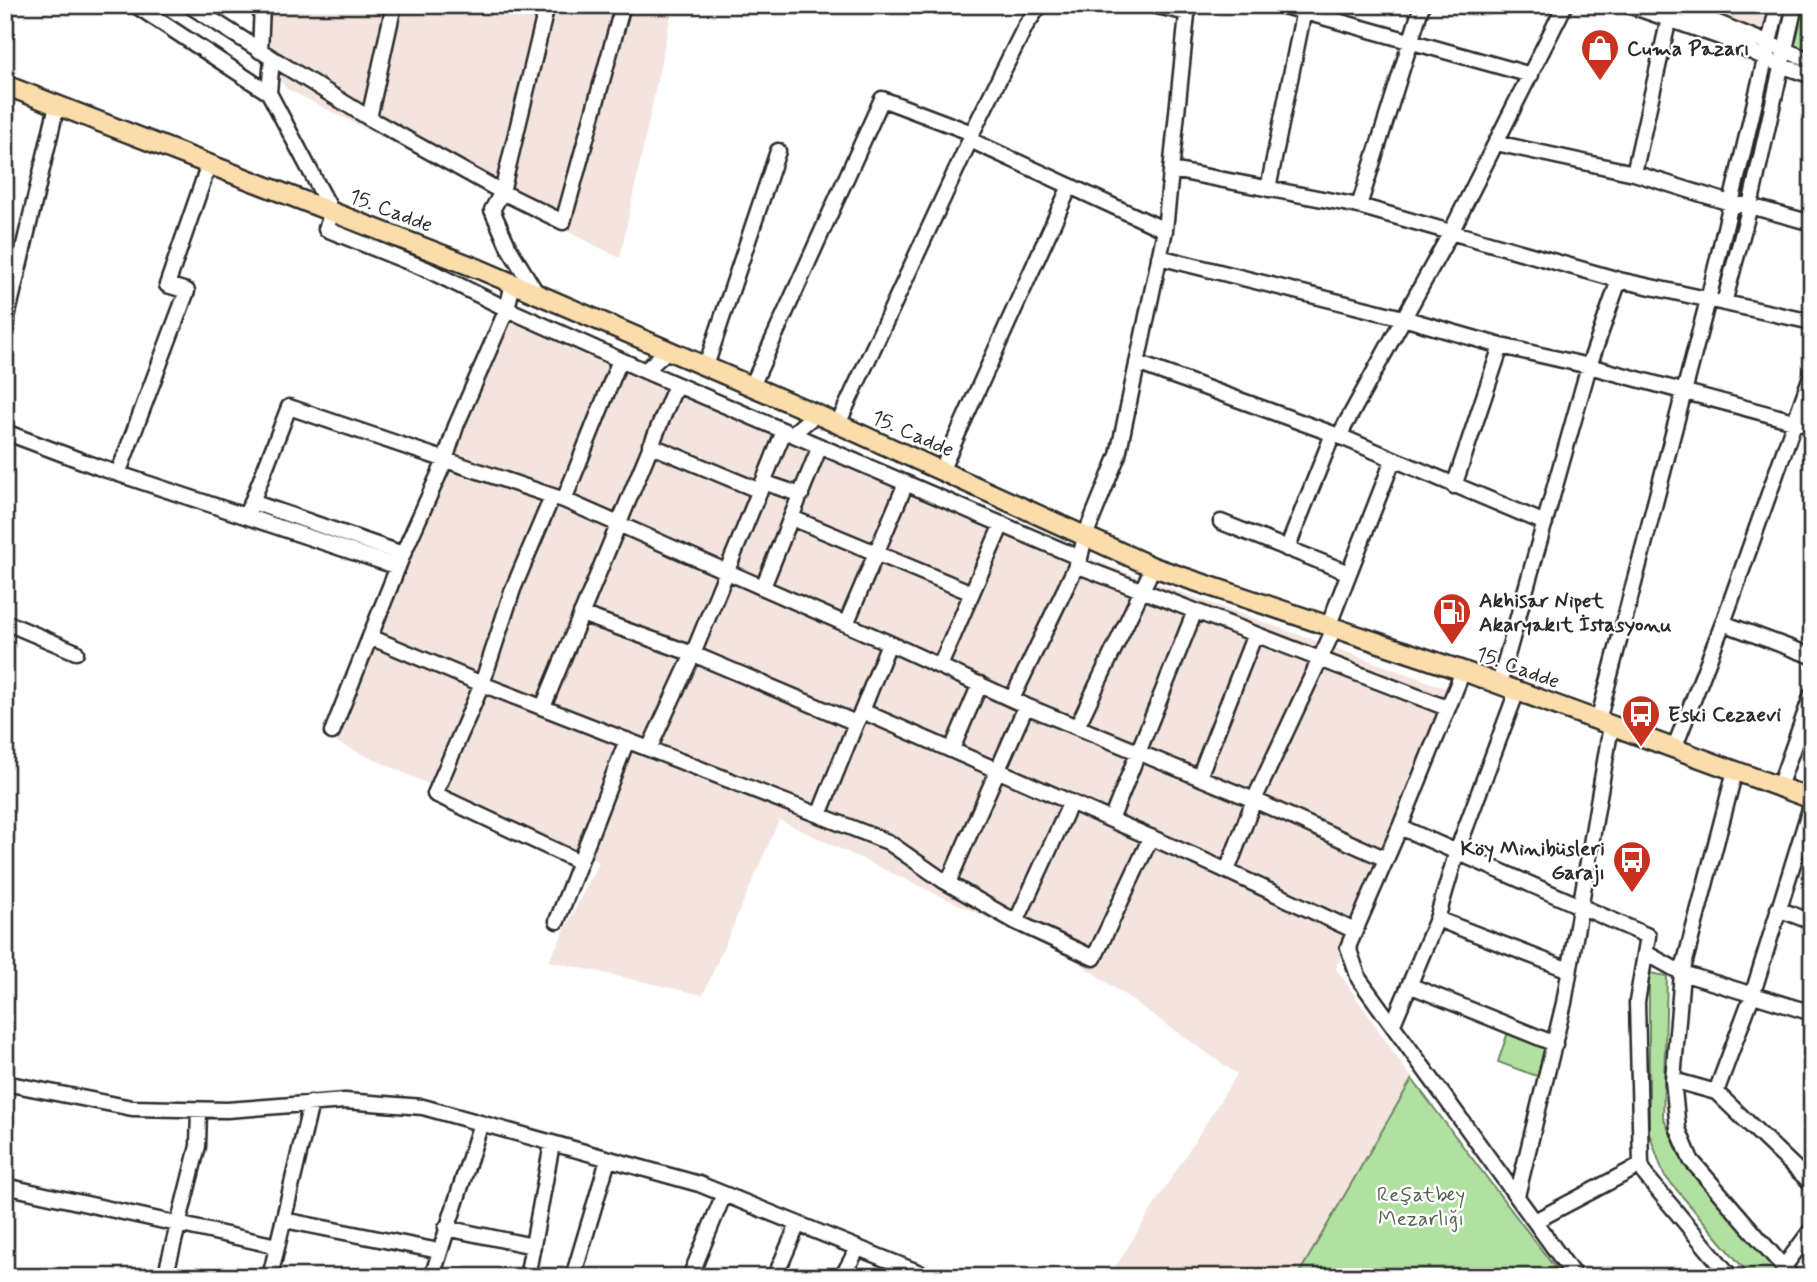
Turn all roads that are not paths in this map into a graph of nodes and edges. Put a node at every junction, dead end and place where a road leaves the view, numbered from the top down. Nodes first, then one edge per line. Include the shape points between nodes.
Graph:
1 (135, 5) edge
2 (188, 5) edge
3 (262, 5) edge
4 (394, 5) edge
5 (547, 5) edge
6 (623, 5) edge
7 (1040, 5) edge
8 (1152, 5) edge
9 (1280, 5) edge
10 (1422, 5) edge
11 (1564, 5) edge
12 (1629, 5) edge
13 (1778, 5) edge
14 (1795, 5) edge
15 (1188, 9) edge
16 (1305, 9) edge
17 (1665, 10) edge
18 (1410, 41) junction
19 (1767, 50) junction
20 (1784, 50) junction
21 (266, 55) junction
22 (1812, 61) edge
23 (1780, 65) junction
24 (1531, 75) junction
25 (1812, 76) edge
26 (5, 85) edge
27 (269, 93) junction
28 (57, 105) junction
29 (369, 118) junction
30 (971, 136) junction
31 (1496, 143) junction
32 (778, 151) dead end
33 (209, 164) junction
34 (1172, 170) junction
35 (1634, 173) junction
36 (1070, 186) junction
37 (1268, 189) junction
38 (502, 192) junction
39 (1730, 203) junction
40 (1359, 206) junction
41 (1749, 206) junction
42 (332, 212) junction
43 (1812, 223) edge
44 (1165, 230) junction
45 (1451, 232) junction
46 (1159, 257) junction
47 (1619, 280) junction
48 (513, 283) junction
49 (537, 294) junction
50 (1708, 300) junction
51 (1724, 303) junction
52 (507, 309) junction
53 (1403, 318) junction
54 (1812, 322) edge
55 (5, 326) edge
56 (1501, 346) junction
57 (668, 350) junction
58 (620, 360) junction
59 (1137, 363) junction
60 (706, 366) junction
61 (1589, 366) junction
62 (645, 371) junction
63 (1812, 373) edge
64 (676, 384) junction
65 (752, 386) junction
66 (1683, 392) junction
67 (816, 414) junction
68 (1796, 422) junction
69 (838, 424) junction
70 (1812, 426) edge
71 (5, 432) edge
72 (788, 433) junction
73 (1336, 435) junction
74 (650, 445) junction
75 (820, 446) junction
76 (445, 459) junction
77 (1394, 460) junction
78 (941, 471) junction
79 (118, 474) junction
80 (906, 483) junction
81 (1454, 486) junction
82 (762, 487) junction
83 (801, 495) junction
84 (558, 498) junction
85 (252, 502) junction
86 (245, 516) junction
87 (792, 518) junction
88 (1221, 522) dead end
89 (1545, 523) junction
90 (620, 524) junction
91 (1002, 524) junction
92 (1085, 536) junction
93 (1287, 549) junction
94 (877, 553) junction
95 (401, 561) junction
96 (1078, 561) junction
97 (1153, 567) junction
98 (727, 572) junction
99 (1349, 573) junction
100 (763, 587) junction
101 (1140, 590) junction
102 (972, 593) junction
103 (1195, 611) junction
104 (581, 614) junction
105 (5, 622) edge
106 (1723, 623) junction
107 (846, 624) junction
108 (1331, 628) junction
109 (1255, 634) junction
110 (370, 637) junction
111 (890, 643) junction
112 (76, 652) dead end
113 (693, 654) junction
114 (1812, 656) edge
115 (1321, 659) junction
116 (940, 666) junction
117 (1463, 671) junction
118 (482, 684) junction
119 (980, 684) junction
120 (1499, 684) junction
121 (1517, 691) junction
122 (1812, 694) edge
123 (1012, 699) junction
124 (1026, 706) junction
125 (543, 708) junction
126 (1447, 708) junction
127 (859, 717) junction
128 (1604, 723) junction
129 (1077, 727) junction
130 (332, 732) dead end
131 (627, 740) junction
132 (649, 748) junction
133 (952, 749) junction
134 (1674, 749) junction
135 (1138, 753) junction
136 (999, 770) junction
137 (1735, 771) junction
138 (1199, 778) junction
139 (1779, 788) junction
140 (1254, 800) junction
141 (1812, 801) edge
142 (1071, 802) junction
143 (819, 814) junction
144 (1111, 820) junction
145 (1400, 827) junction
146 (1151, 837) junction
147 (1457, 851) junction
148 (1386, 859) junction
149 (580, 862) junction
150 (1227, 871) junction
151 (948, 883) junction
152 (1580, 906) junction
153 (1778, 909) junction
154 (1437, 919) junction
155 (556, 921) dead end
156 (1016, 922) junction
157 (1812, 922) edge
158 (1355, 931) junction
159 (1646, 953) junction
160 (1569, 970) junction
161 (1682, 973) junction
162 (1409, 985) junction
163 (1753, 993) junction
164 (1812, 1013) edge
165 (1393, 1024) junction
166 (1555, 1044) junction
167 (1673, 1080) junction
168 (5, 1083) edge
169 (1716, 1092) junction
170 (312, 1103) junction
171 (199, 1110) junction
172 (481, 1123) junction
173 (552, 1144) junction
174 (608, 1160) junction
175 (1642, 1165) junction
176 (1812, 1184) edge
177 (5, 1186) edge
178 (724, 1194) junction
179 (1517, 1196) junction
180 (284, 1220) junction
181 (1535, 1221) junction
182 (798, 1224) junction
183 (178, 1226) junction
184 (446, 1228) junction
185 (1812, 1229) edge
186 (277, 1246) junction
187 (533, 1246) junction
188 (858, 1248) junction
189 (439, 1251) junction
190 (1788, 1272) edge
191 (165, 1277) edge
192 (270, 1277) edge
193 (432, 1277) edge
194 (527, 1277) edge
195 (573, 1277) edge
196 (690, 1277) edge
197 (775, 1277) edge
198 (842, 1277) edge
199 (930, 1277) edge
200 (1575, 1277) edge
201 (1731, 1277) edge

1 - 27 street
2 - 21 street
3 - 21 street
4 - 29 street
5 - 38 street
6 - 38 street via 563,222
7 - 30 street
8 - 15 street
9 - 16 street
10 - 18 street
11 - 24 street
12 - 17 street
13 - 19 street
14 - 20 street
15 - 34 street
16 - 18 street
16 - 37 street
17 - 19 street
17 - 35 street
18 - 24 street
18 - 40 street
19 - 20 street
19 - 23 street
19 - 39 street
20 - 22 street
20 - 23 street
21 - 27 street
21 - 29 street
23 - 25 street
23 - 41 street
24 - 31 street
26 - 28 main road, 15. Cadde
27 - 42 street
28 - 33 main road, 15. Cadde
28 - 55 street
29 - 38 street
30 - 36 street
30 - 65 street via 882,99
30 - 69 street
31 - 35 street
31 - 45 street
32 - 60 street
33 - 42 main road, 15. Cadde
33 - 79 street via 167,285 187,291
34 - 37 street
34 - 44 street
35 - 39 street
36 - 44 street
36 - 78 street
37 - 40 street
38 - 49 street via 492,210
39 - 41 street
39 - 50 street
40 - 45 street
41 - 43 street
41 - 51 street
42 - 48 main road, 15. Cadde
42 - 52 street via 326,229
44 - 46 street
45 - 47 street
45 - 53 street
46 - 53 street
46 - 59 street
47 - 50 street
47 - 61 street
48 - 49 main road, 15. Cadde
48 - 52 street
49 - 57 main road, 15. Cadde
50 - 51 street
50 - 66 street
51 - 54 street
52 - 58 street
52 - 76 street
53 - 56 street
53 - 73 street
56 - 61 street
56 - 81 street
57 - 60 main road, 15. Cadde
57 - 62 street
58 - 62 street
58 - 84 street
59 - 73 street
59 - 92 street via 1118,455
60 - 65 main road, 15. Cadde
61 - 66 street
61 - 89 street
62 - 64 street
63 - 68 street
64 - 72 street
64 - 74 street
65 - 67 main road, 15. Cadde
66 - 68 street
66 - 128 street
67 - 69 main road, 15. Cadde
67 - 72 street
68 - 70 street
68 - 106 street
69 - 78 main road, 15. Cadde
71 - 79 street
72 - 75 street
72 - 82 street
73 - 77 street
73 - 93 street
74 - 82 street
74 - 90 street
75 - 80 street
75 - 83 street
76 - 84 street
76 - 85 street via 289,407
76 - 95 street
77 - 81 street
77 - 99 street
78 - 92 main road, 15. Cadde
79 - 86 street
80 - 91 street
80 - 94 street
81 - 89 street
82 - 83 street
82 - 98 street
83 - 87 street
84 - 90 street
84 - 118 street via 513,589
85 - 86 street
85 - 95 street
86 - 95 street
87 - 94 street
87 - 100 street
88 - 93 street
89 - 120 street
90 - 98 street
90 - 104 street
91 - 96 street
91 - 102 street
92 - 96 street
92 - 97 main road, 15. Cadde
93 - 99 street
94 - 102 street
94 - 107 street
95 - 110 street
96 - 101 street
96 - 123 street
97 - 101 street
97 - 108 main road, 15. Cadde
98 - 100 street
98 - 113 street
99 - 108 street
100 - 107 street
101 - 103 street
101 - 129 street
102 - 116 street
103 - 109 street
103 - 135 street
104 - 113 street
104 - 125 street
105 - 112 street
106 - 114 street
106 - 134 street
107 - 111 street
108 - 115 street
108 - 117 main road, 15. Cadde
109 - 115 street
109 - 138 street
110 - 118 street
110 - 130 street
111 - 116 street
111 - 127 street
113 - 127 street
113 - 132 street
115 - 126 street
115 - 140 street
116 - 119 street
117 - 120 main road, 15. Cadde
117 - 126 street
118 - 125 street
118 - 149 street via 435,794
119 - 123 street
119 - 133 street
120 - 121 main road, 15. Cadde
121 - 128 main road, 15. Cadde
121 - 147 street
122 - 139 street
123 - 124 street
124 - 129 street
124 - 136 street
125 - 131 street
126 - 145 street
127 - 133 street
127 - 143 street
128 - 134 main road, 15. Cadde
128 - 152 street
129 - 135 street
131 - 132 street
131 - 149 street
132 - 143 street
133 - 136 street
134 - 137 main road, 15. Cadde
135 - 138 street
135 - 144 street
136 - 142 street
136 - 151 street
137 - 139 main road, 15. Cadde
137 - 161 street
138 - 140 street
139 - 141 main road, 15. Cadde
140 - 148 street
140 - 150 street
141 - 153 street
142 - 144 street
142 - 156 street
143 - 151 street via 888,842
144 - 146 street
145 - 147 street
145 - 148 street
146 - 150 street
146 - 156 street via 1094,958
147 - 152 street
147 - 154 street
148 - 158 street
149 - 155 street
150 - 158 street
151 - 156 street
152 - 159 street via 1648,936
152 - 160 street
153 - 157 street
153 - 163 street
154 - 160 street
154 - 162 street
158 - 165 street via 1348,947 1359,979
159 - 161 street
159 - 175 street via 1637,1002
160 - 166 street
161 - 163 street
161 - 167 street
162 - 165 street
162 - 166 street
163 - 164 street
163 - 169 street
165 - 179 street
166 - 179 street
167 - 169 street
167 - 190 street via 1678,1129 1691,1160
168 - 171 street via 132,1108
169 - 176 street
170 - 171 street
170 - 172 street via 424,1107
170 - 180 street
171 - 183 street via 198,1146
172 - 173 street
172 - 184 street
173 - 174 street
173 - 187 street
174 - 178 street
174 - 195 street
175 - 181 street
175 - 201 street via 1646,1176
177 - 183 street
178 - 182 street
178 - 196 street
179 - 181 street
180 - 186 street
180 - 189 street
181 - 200 street
182 - 188 street
182 - 197 street
183 - 186 street
183 - 191 street
184 - 187 street
184 - 189 street
185 - 190 street
186 - 192 street
187 - 194 street
188 - 198 street
188 - 199 street
189 - 193 street

